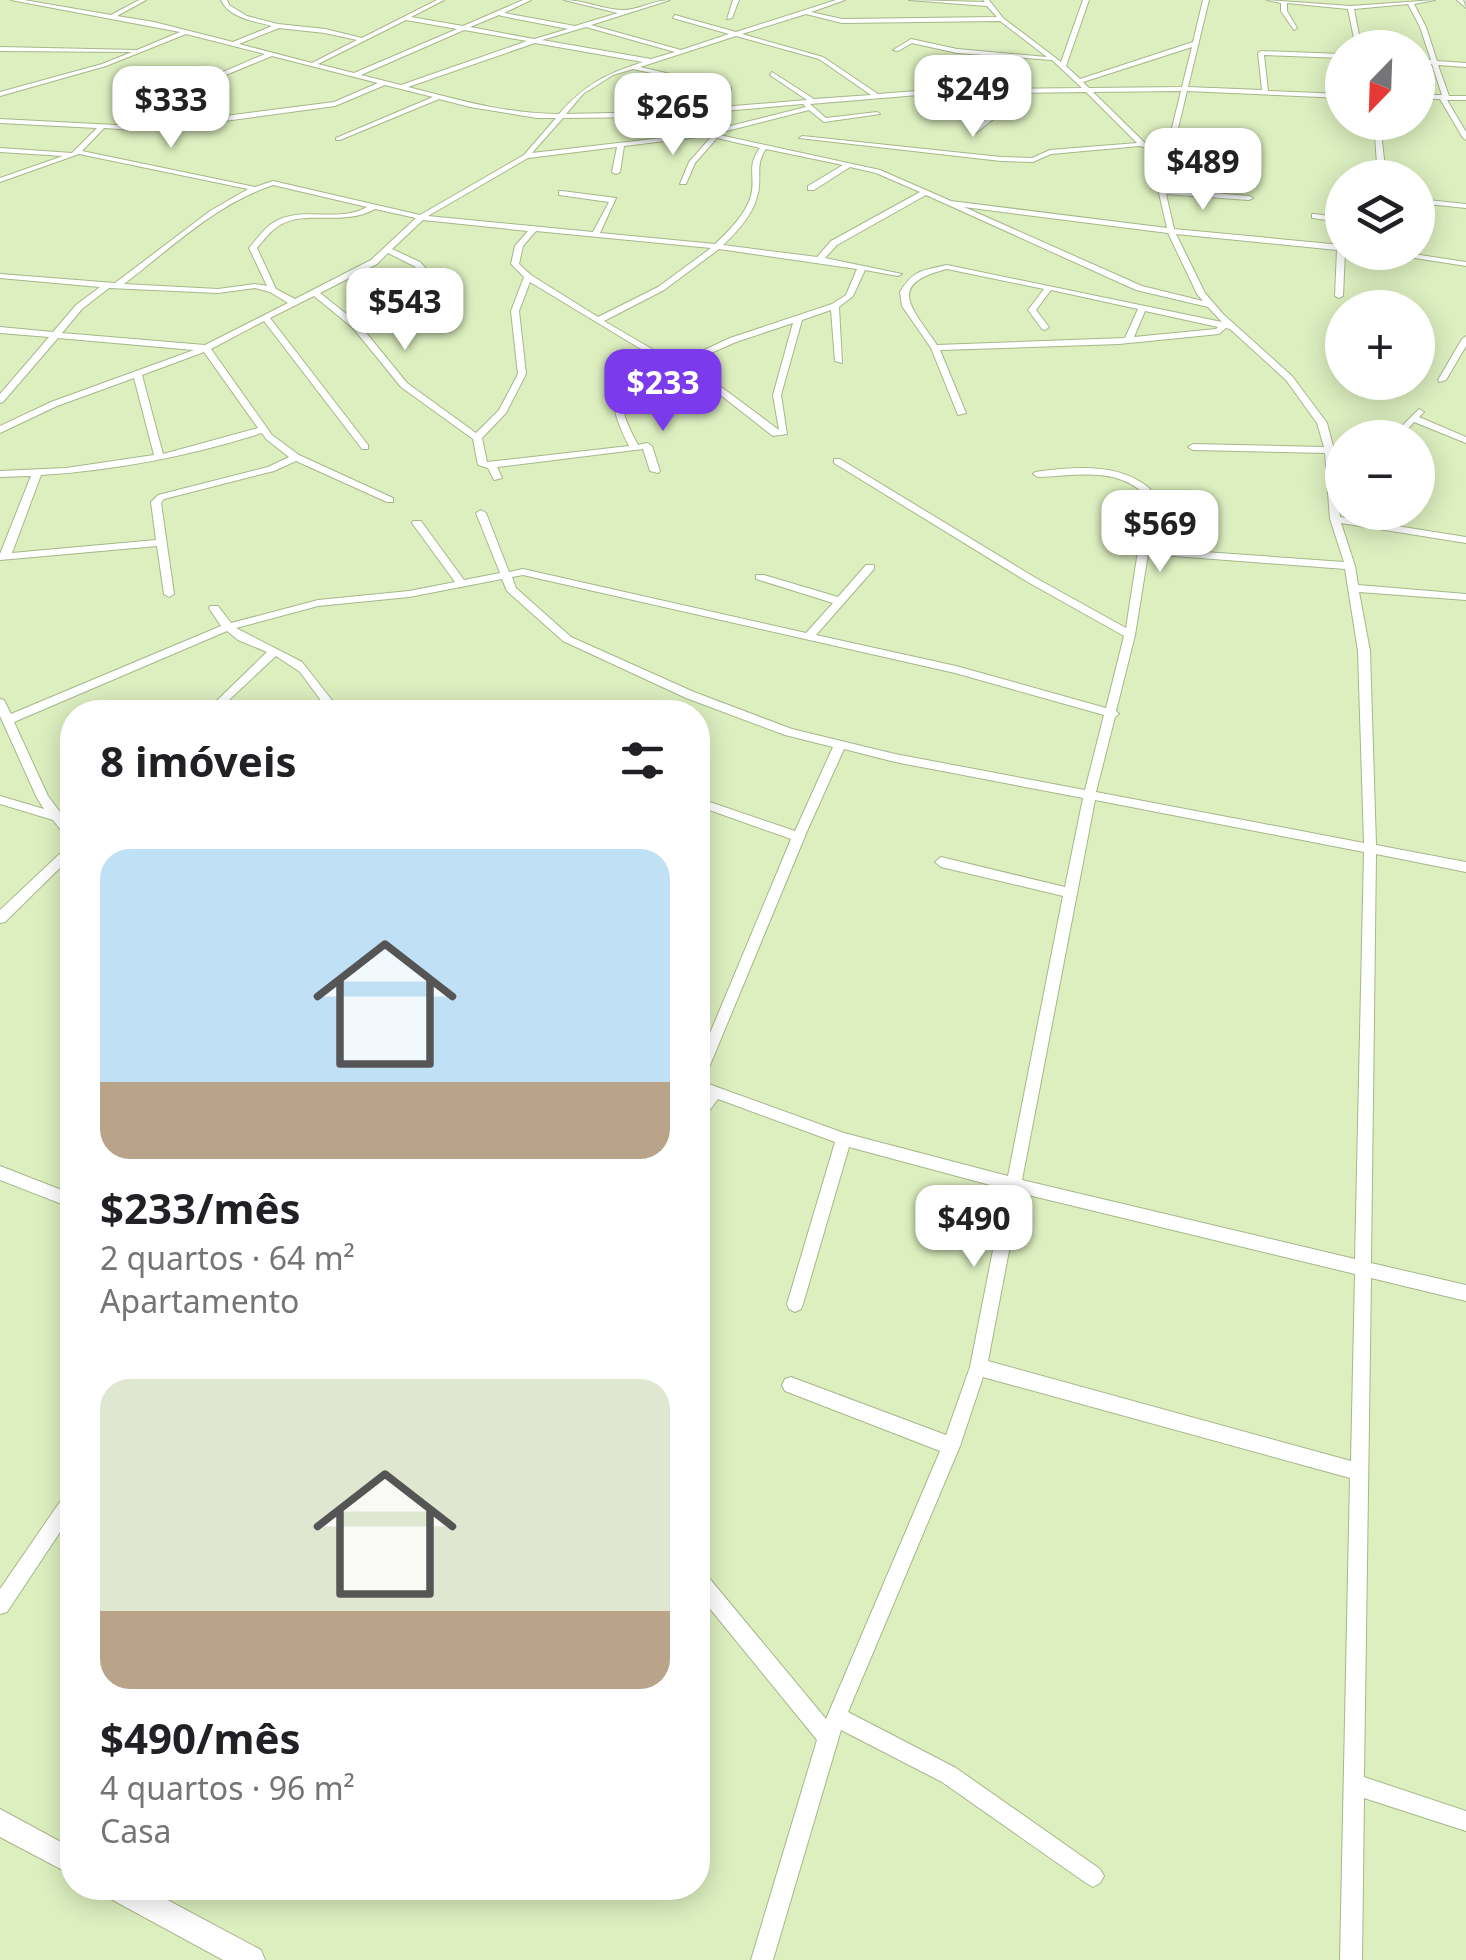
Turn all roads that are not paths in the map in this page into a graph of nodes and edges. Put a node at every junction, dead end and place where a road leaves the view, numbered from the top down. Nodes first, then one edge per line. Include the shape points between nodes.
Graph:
1 (14, 0) edge
2 (143, 0) edge
3 (224, 0) edge
4 (441, 0) edge
5 (528, 0) edge
6 (566, 0) edge
7 (665, 0) edge
8 (736, 0) edge
9 (842, 0) edge
10 (912, 0) edge
11 (1086, 0) edge
12 (1206, 0) edge
13 (1270, 0) edge
14 (1432, 0) edge
15 (1284, 1) edge
16 (988, 2) edge
17 (1411, 4) junction
18 (1351, 8) junction
19 (806, 12) junction
20 (500, 14) junction
21 (626, 14) junction
22 (113, 16) junction
23 (406, 18) junction
24 (675, 18) dead end
25 (728, 18) dead end
26 (1001, 19) junction
27 (278, 26) junction
28 (586, 26) junction
29 (574, 28) junction
30 (1294, 28) dead end
31 (468, 29) junction
32 (1356, 30) edge
33 (1421, 30) edge
34 (186, 32) junction
35 (738, 34) junction
36 (364, 40) junction
37 (540, 40) junction
38 (1197, 43) junction
39 (234, 44) junction
40 (0, 48) edge
41 (139, 50) junction
42 (896, 50) dead end
43 (684, 52) junction
44 (272, 53) junction
45 (1325, 55) edge
46 (1051, 59) junction
47 (651, 62) junction
48 (1435, 62) edge
49 (314, 64) junction
50 (1466, 65) edge
51 (1062, 66) junction
52 (1435, 66) edge
53 (632, 67) junction
54 (772, 74) dead end
55 (355, 75) junction
56 (1079, 81) junction
57 (385, 84) junction
58 (402, 88) junction
59 (729, 89) dead end
60 (1086, 89) junction
61 (1187, 89) junction
62 (674, 90) dead end
63 (1004, 91) junction
64 (1265, 91) junction
65 (0, 94) edge
66 (1325, 95) edge
67 (875, 96) junction
68 (440, 97) junction
69 (1435, 97) edge
70 (1444, 97) junction
71 (1466, 98) edge
72 (808, 103) junction
73 (738, 108) junction
74 (877, 114) dead end
75 (656, 115) junction
76 (632, 116) junction
77 (558, 117) junction
78 (0, 121) edge
79 (756, 124) junction
80 (102, 127) junction
81 (156, 127) junction
82 (976, 130) dead end
83 (701, 136) junction
84 (714, 138) junction
85 (802, 138) dead end
86 (1466, 138) edge
87 (338, 140) dead end
88 (752, 144) junction
89 (1142, 144) junction
90 (620, 146) junction
91 (766, 146) junction
92 (0, 150) edge
93 (77, 154) junction
94 (1153, 154) junction
95 (526, 156) junction
96 (850, 164) junction
97 (616, 172) dead end
98 (0, 180) edge
99 (682, 182) dead end
100 (258, 188) junction
101 (810, 188) dead end
102 (1160, 191) junction
103 (926, 192) junction
104 (562, 194) dead end
105 (1249, 198) dead end
106 (949, 202) junction
107 (1435, 203) edge
108 (1466, 206) edge
109 (372, 207) junction
110 (1315, 216) dead end
111 (420, 217) junction
112 (1325, 217) edge
113 (533, 230) junction
114 (1171, 231) junction
115 (596, 233) junction
116 (714, 246) junction
117 (1325, 246) edge
118 (387, 250) junction
119 (819, 260) junction
120 (1435, 260) edge
121 (1466, 264) edge
122 (861, 269) junction
123 (898, 274) dead end
124 (0, 276) edge
125 (528, 277) junction
126 (110, 286) junction
127 (1048, 287) junction
128 (273, 290) junction
129 (316, 293) junction
130 (295, 303) junction
131 (1208, 305) junction
132 (835, 306) junction
133 (1143, 308) junction
134 (459, 309) dead end
135 (266, 318) junction
136 (798, 318) junction
137 (599, 320) junction
138 (1223, 326) junction
139 (1045, 327) dead end
140 (1235, 328) junction
141 (0, 330) edge
142 (54, 336) junction
143 (1466, 339) edge
144 (1128, 340) junction
145 (206, 348) junction
146 (935, 348) junction
147 (1461, 360) edge
148 (840, 361) dead end
149 (675, 364) junction
150 (138, 374) junction
151 (1442, 380) dead end
152 (0, 400) edge
153 (962, 413) dead end
154 (1435, 424) edge
155 (0, 430) edge
156 (263, 430) junction
157 (1325, 436) edge
158 (477, 438) junction
159 (1466, 440) edge
160 (365, 447) dead end
161 (1193, 447) dead end
162 (635, 448) junction
163 (1325, 450) edge
164 (160, 456) junction
165 (296, 456) junction
166 (837, 461) dead end
167 (492, 465) junction
168 (654, 471) dead end
169 (0, 474) edge
170 (37, 474) junction
171 (1038, 474) dead end
172 (497, 478) dead end
173 (390, 500) dead end
174 (481, 513) dead end
175 (418, 523) dead end
176 (1339, 530) edge
177 (1399, 530) edge
178 (1466, 540) edge
179 (161, 543) junction
180 (1144, 551) junction
181 (2, 557) edge
182 (1350, 566) junction
183 (870, 567) dead end
184 (505, 574) junction
185 (760, 577) dead end
186 (460, 582) junction
187 (1354, 588) junction
188 (169, 594) dead end
189 (1466, 597) edge
190 (839, 601) junction
191 (214, 608) dead end
192 (226, 628) junction
193 (1130, 635) junction
194 (809, 636) junction
195 (274, 652) junction
196 (223, 700) edge
197 (323, 700) edge
198 (701, 700) edge
199 (0, 703) edge
200 (710, 703) edge
201 (1113, 714) junction
202 (10, 718) junction
203 (839, 746) junction
204 (1090, 794) junction
205 (0, 800) edge
206 (710, 806) edge
207 (54, 816) junction
208 (60, 821) edge
209 (796, 836) junction
210 (1370, 849) junction
211 (60, 860) edge
212 (940, 862) dead end
213 (1466, 867) edge
214 (1072, 892) junction
215 (0, 918) edge
216 (710, 1050) edge
217 (710, 1093) edge
218 (713, 1095) junction
219 (710, 1099) edge
220 (844, 1138) junction
221 (0, 1173) edge
222 (1016, 1185) junction
223 (60, 1196) edge
224 (1362, 1270) junction
225 (1466, 1294) edge
226 (795, 1304) dead end
227 (978, 1367) junction
228 (792, 1384) dead end
229 (952, 1446) junction
230 (1359, 1472) junction
231 (60, 1517) edge
232 (710, 1593) edge
233 (0, 1605) edge
234 (833, 1727) junction
235 (1354, 1784) junction
236 (1466, 1821) edge
237 (0, 1822) edge
238 (60, 1855) edge
239 (1093, 1876) dead end
240 (141, 1900) edge
241 (251, 1960) edge
242 (762, 1960) edge
243 (1351, 1960) edge

1 - 22 street
2 - 22 street
3 - 27 street via 234,12
4 - 23 street
5 - 20 street
6 - 21 street
7 - 21 street
8 - 25 street
9 - 19 street
10 - 16 street
11 - 51 street
12 - 38 street
13 - 15 street
14 - 17 street
15 - 18 street
15 - 30 street
16 - 26 street
17 - 18 street
17 - 33 street
18 - 32 street
19 - 26 street via 842,21
19 - 35 street
20 - 29 street
20 - 31 street
21 - 28 street
22 - 34 street
23 - 31 street
23 - 36 street
24 - 35 street
26 - 46 street
27 - 36 street
27 - 39 street
28 - 29 street
28 - 43 street
29 - 37 street
31 - 37 street
31 - 55 street
34 - 39 street
34 - 41 street
35 - 43 street
35 - 67 street via 821,58
36 - 49 street
37 - 47 street
37 - 58 street
38 - 56 street
38 - 61 street
39 - 44 street
40 - 41 street
41 - 65 street
42 - 46 street via 911,41
43 - 47 street
44 - 49 street
44 - 81 street via 196,85
45 - 64 street via 1261,53
46 - 51 street
47 - 53 street
48 - 50 street
49 - 55 street
51 - 56 street
52 - 70 street
53 - 59 street
53 - 77 street via 596,82
54 - 72 street
55 - 57 street
56 - 60 street
57 - 58 street
57 - 81 street via 335,104
58 - 68 street
60 - 61 street
60 - 63 street
60 - 89 street
61 - 64 street
61 - 94 street via 1171,145
62 - 75 street
63 - 67 street
63 - 82 street via 996,115
64 - 66 street
67 - 72 street
68 - 77 street
68 - 87 street
69 - 70 street
70 - 71 street
70 - 86 street
72 - 73 street
72 - 74 street via 826,120
72 - 79 street
73 - 75 street
73 - 79 street
75 - 76 street
76 - 77 street
76 - 83 street
77 - 95 street
78 - 80 street
79 - 83 street
79 - 88 street via 760,131
80 - 81 street
80 - 93 street
83 - 84 street
83 - 90 street
84 - 88 street
84 - 99 street
85 - 89 street via 1001,160
88 - 91 street
89 - 94 street
90 - 95 street
90 - 97 street
91 - 96 street
91 - 116 street via 755,160 750,208
92 - 93 street
93 - 98 street
93 - 100 street
94 - 102 street
95 - 111 street
96 - 101 street
96 - 103 street
100 - 109 street via 282,183
100 - 126 street
102 - 105 street
102 - 114 street
103 - 106 street
103 - 119 street via 834,243
104 - 115 street via 614,200
106 - 114 street
106 - 131 street via 1152,294
107 - 108 street
109 - 111 street
109 - 128 street via 359,215 297,217 272,226 254,248
110 - 112 street
111 - 113 street
111 - 118 street
113 - 115 street
113 - 125 street via 516,254
114 - 117 street
114 - 131 street
115 - 116 street
116 - 119 street
116 - 137 street via 648,299
118 - 129 street
118 - 134 street via 418,264
119 - 122 street
120 - 121 street
122 - 123 street
122 - 132 street via 849,296
124 - 126 street
125 - 137 street
125 - 158 street via 515,311 522,374 503,411
126 - 128 street
126 - 142 street
127 - 133 street
127 - 139 street via 1032,310
127 - 146 street via 956,268 922,273 904,300
128 - 130 street
129 - 130 street
129 - 158 street via 356,326 404,385
130 - 135 street
131 - 140 street
132 - 136 street
132 - 148 street
133 - 138 street
133 - 144 street
135 - 145 street
135 - 160 street
136 - 149 street
136 - 149 street via 778,395 781,434
137 - 149 street
138 - 140 street
138 - 144 street
140 - 157 street via 1304,394
141 - 142 street
142 - 145 street
142 - 152 street
143 - 147 street
144 - 146 street
145 - 150 street
145 - 156 street
146 - 153 street
147 - 151 street
149 - 162 street via 632,384 616,400
150 - 155 street
150 - 164 street
154 - 159 street
156 - 164 street
156 - 165 street
158 - 167 street via 483,465
161 - 163 street
162 - 167 street
162 - 168 street via 647,446
164 - 170 street
165 - 173 street
165 - 179 street via 161,497
166 - 193 street
167 - 172 street
169 - 170 street
170 - 181 street
171 - 180 street via 1108,473 1138,482 1145,489
174 - 184 street
175 - 186 street
176 - 182 street
177 - 178 street
179 - 181 street
179 - 188 street
180 - 182 street
180 - 193 street
182 - 187 street
183 - 190 street
184 - 186 street
184 - 194 street via 539,572
184 - 198 street via 511,589 566,639
185 - 190 street
186 - 192 street via 318,603
187 - 189 street
187 - 210 street via 1364,651
190 - 194 street
191 - 192 street
192 - 195 street
192 - 202 street
193 - 201 street
194 - 201 street
195 - 196 street
195 - 197 street via 302,667
199 - 202 street
200 - 203 street
201 - 204 street
202 - 207 street
203 - 204 street
203 - 209 street
204 - 210 street
204 - 214 street
205 - 207 street
206 - 209 street
207 - 208 street
209 - 216 street
210 - 213 street
210 - 224 street
211 - 215 street
212 - 214 street
214 - 222 street
217 - 218 street
218 - 219 street
218 - 220 street
220 - 222 street
220 - 226 street
221 - 223 street
222 - 224 street
222 - 227 street
224 - 225 street
224 - 230 street
227 - 229 street
227 - 230 street
228 - 229 street
229 - 234 street
230 - 235 street
231 - 233 street
232 - 234 street
234 - 239 street via 950,1775
234 - 242 street
235 - 236 street
235 - 243 street
237 - 238 street
240 - 241 street

